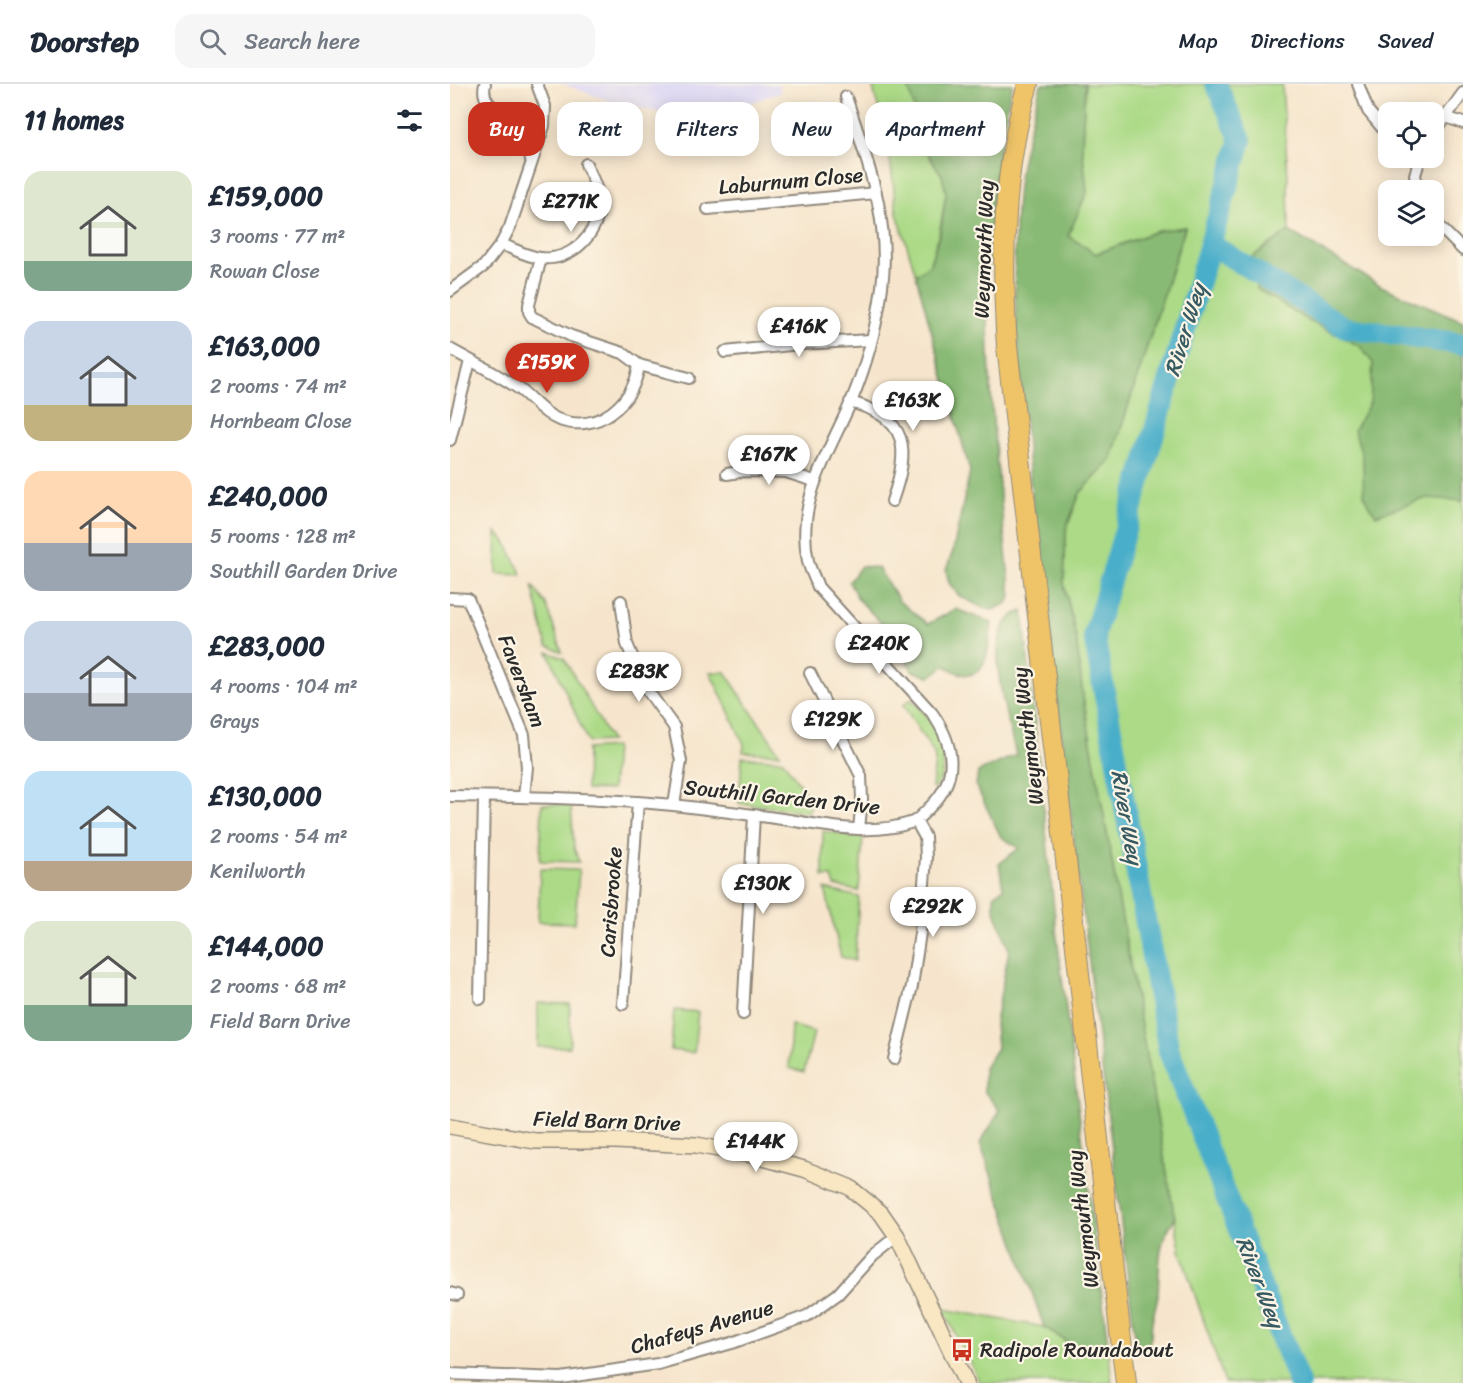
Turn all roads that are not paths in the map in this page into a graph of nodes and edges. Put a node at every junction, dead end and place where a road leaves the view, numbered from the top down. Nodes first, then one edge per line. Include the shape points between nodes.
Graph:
1 (485, 84) edge
2 (537, 84) edge
3 (1028, 84) edge
4 (1358, 84) edge
5 (1463, 93) edge
6 (846, 97) dead end
7 (1446, 117) junction
8 (1444, 120) edge
9 (1378, 123) edge
10 (1463, 123) edge
11 (531, 160) junction
12 (586, 164) dead end
13 (876, 193) junction
14 (708, 209) dead end
15 (1444, 231) edge
16 (501, 244) junction
17 (1463, 250) edge
18 (541, 258) junction
19 (450, 291) edge
20 (871, 340) junction
21 (450, 349) edge
22 (725, 352) dead end
23 (470, 361) junction
24 (639, 365) junction
25 (689, 378) dead end
26 (850, 402) junction
27 (450, 440) edge
28 (727, 474) dead end
29 (814, 481) junction
30 (892, 501) dead end
31 (450, 598) edge
32 (621, 601) dead end
33 (810, 673) dead end
34 (450, 796) edge
35 (484, 797) junction
36 (524, 797) junction
37 (638, 802) junction
38 (674, 805) junction
39 (754, 815) junction
40 (916, 821) junction
41 (860, 829) junction
42 (480, 999) dead end
43 (623, 1004) dead end
44 (743, 1014) dead end
45 (894, 1059) dead end
46 (450, 1126) edge
47 (897, 1236) junction
48 (450, 1374) edge
49 (966, 1383) edge
50 (1126, 1383) edge

1 - 11 street via 488,102 516,124 528,141
2 - 11 street via 545,114
3 - 50 highway, Weymouth Way via 1014,147 1005,218 1007,346
4 - 9 street via 1368,111
5 - 7 street
6 - 13 street
7 - 8 street
7 - 10 street
11 - 16 street via 522,197
12 - 18 street via 599,199 595,225 575,249
13 - 14 street, Laburnum Close
13 - 20 street via 885,247 882,288
15 - 17 street
16 - 18 street
16 - 19 street via 484,266
18 - 24 street via 529,305 532,317 571,336 623,353
20 - 22 street
20 - 26 street
21 - 23 street
23 - 24 street via 520,389 555,418 570,423 590,423 616,410 638,379
23 - 27 street
24 - 25 street
26 - 29 street
26 - 30 street via 869,407 897,430 904,457
28 - 29 street via 786,472
29 - 40 street via 805,528 808,561 818,587 932,713 944,730 951,752 950,773 943,790
31 - 36 street, Faversham via 468,599 524,735
32 - 38 street via 627,644 645,687 674,727 681,761
33 - 41 street via 861,776
34 - 35 street, Southill Garden Drive
35 - 36 street, Southill Garden Drive
35 - 42 street
36 - 37 street, Southill Garden Drive
37 - 38 street, Southill Garden Drive
37 - 43 street, Carisbrooke
38 - 39 street, Southill Garden Drive
39 - 41 street, Southill Garden Drive
39 - 44 street
40 - 41 street, Southill Garden Drive
40 - 45 street via 925,837 926,858 920,933
46 - 47 street, Field Barn Drive via 535,1141 696,1145 752,1155 804,1168 849,1187 882,1213
47 - 48 street, Chafeys Avenue via 872,1256 838,1294 807,1316 732,1342 658,1364 561,1378
47 - 49 street, Field Barn Drive

